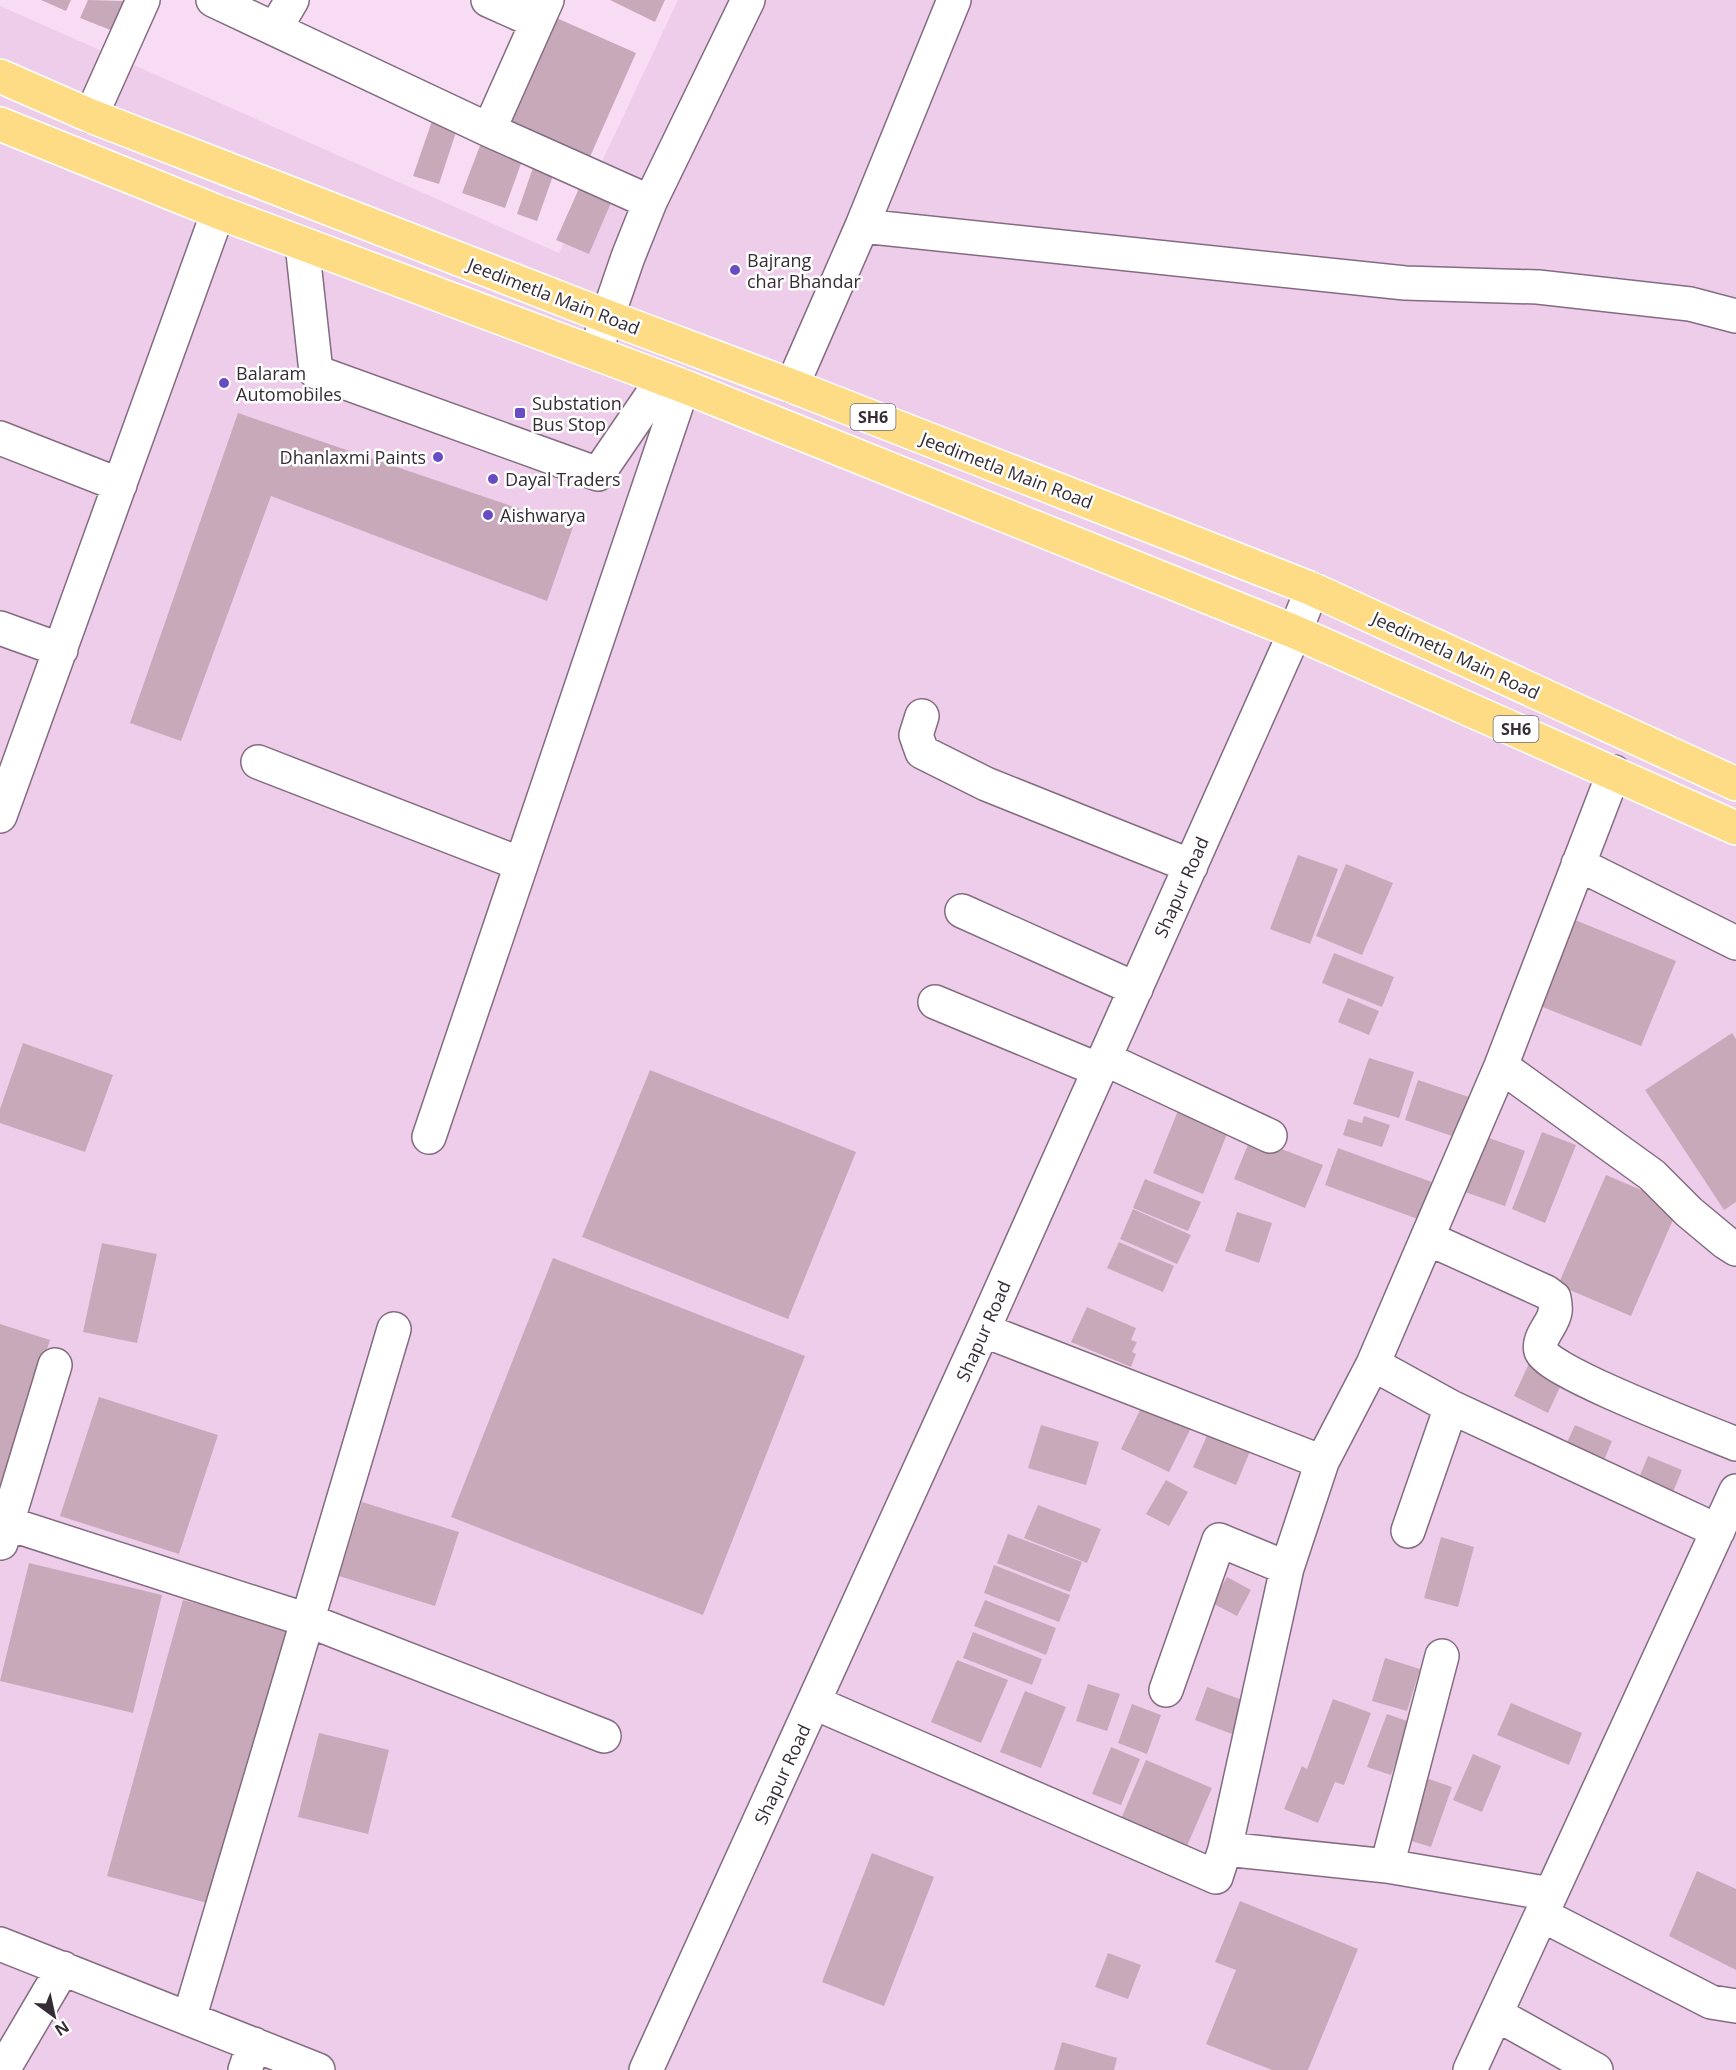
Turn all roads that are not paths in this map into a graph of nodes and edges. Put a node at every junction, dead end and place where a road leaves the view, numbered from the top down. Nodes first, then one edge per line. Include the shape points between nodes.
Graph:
1 (143, 0) edge
2 (213, 0) edge
3 (292, 0) edge
4 (488, 0) edge
5 (748, 0) edge
6 (954, 0) edge
7 (542, 11) edge
8 (275, 29) junction
9 (0, 76) edge
10 (91, 116) junction
11 (0, 124) edge
12 (489, 130) junction
13 (650, 202) junction
14 (218, 212) junction
15 (862, 226) junction
16 (302, 244) junction
17 (1736, 316) edge
18 (608, 317) junction
19 (595, 353) junction
20 (673, 382) junction
21 (792, 386) junction
22 (0, 438) edge
23 (120, 485) junction
24 (1312, 589) junction
25 (0, 628) edge
26 (1295, 632) junction
27 (61, 650) junction
28 (922, 716) dead end
29 (11, 755) edge
30 (258, 762) dead end
31 (1614, 772) junction
32 (1736, 784) edge
33 (0, 816) edge
34 (1736, 828) edge
35 (521, 864) junction
36 (1578, 864) junction
37 (1191, 866) junction
38 (962, 911) dead end
39 (1736, 943) edge
40 (1136, 989) junction
41 (935, 1002) dead end
42 (1102, 1064) junction
43 (1501, 1066) junction
44 (1270, 1136) dead end
45 (429, 1137) dead end
46 (1427, 1238) junction
47 (1736, 1248) edge
48 (394, 1329) dead end
49 (983, 1330) junction
50 (1373, 1364) junction
51 (55, 1365) dead end
52 (1451, 1407) junction
53 (1736, 1444) edge
54 (1322, 1462) junction
55 (1736, 1491) edge
56 (2, 1530) edge
57 (1408, 1531) dead end
58 (1718, 1531) junction
59 (1287, 1568) junction
60 (307, 1620) junction
61 (1442, 1656) dead end
62 (1166, 1690) dead end
63 (814, 1702) junction
64 (604, 1736) dead end
65 (1225, 1849) junction
66 (1387, 1866) junction
67 (1547, 1904) junction
68 (0, 1944) edge
69 (63, 1968) junction
70 (1736, 2006) edge
71 (1496, 2014) junction
72 (189, 2019) junction
73 (249, 2057) edge
74 (654, 2068) edge
75 (3, 2070) edge
76 (318, 2070) edge
77 (1470, 2070) edge
78 (1596, 2070) edge

1 - 10 street
2 - 8 street
3 - 8 street
4 - 7 street
5 - 13 street
6 - 15 street
7 - 12 street
8 - 12 street
9 - 10 main road, Jeedimetla Main Road / SH6
10 - 18 main road, Jeedimetla Main Road / SH6
11 - 14 main road, SH6
12 - 13 street
13 - 18 street
14 - 16 main road, SH6
14 - 23 street
15 - 17 street via 1406,283 1538,287 1690,304
15 - 21 street
16 - 19 main road, SH6
16 - 20 street via 316,372 598,474
18 - 19 street
18 - 21 main road, Jeedimetla Main Road / SH6
19 - 20 main road, SH6
20 - 26 main road, SH6
20 - 35 street
21 - 24 main road, Jeedimetla Main Road / SH6
22 - 23 street
23 - 27 street
24 - 26 street, Shapur Road
24 - 32 main road, Jeedimetla Main Road / SH6
25 - 27 street
26 - 31 main road, SH6
26 - 37 street, Shapur Road
27 - 29 street
28 - 37 street via 916,735 922,752 986,784
29 - 33 street
30 - 35 street
31 - 34 main road, SH6
31 - 36 street
35 - 45 street
36 - 39 street
36 - 43 street
37 - 40 street, Shapur Road
38 - 40 street
40 - 42 street, Shapur Road
41 - 42 street
42 - 44 street
42 - 49 street, Shapur Road
43 - 46 street
43 - 47 street via 1652,1175 1689,1212
46 - 50 street
46 - 53 street via 1554,1298 1555,1313 1541,1343 1546,1359 1586,1381
48 - 60 street
49 - 54 street
49 - 63 street, Shapur Road
50 - 52 street
50 - 54 street
51 - 56 street
52 - 57 street
52 - 58 street
54 - 59 street
55 - 58 street
56 - 60 street
58 - 67 street
59 - 62 street via 1219,1540
59 - 65 street
60 - 64 street
60 - 72 street
61 - 66 street
63 - 65 street via 1216,1877
63 - 74 street, Shapur Road
65 - 66 street
66 - 67 street
67 - 70 street via 1711,2002
67 - 71 street
68 - 69 street
69 - 72 street
69 - 75 street
71 - 77 street
71 - 78 street
72 - 73 street
73 - 76 street

